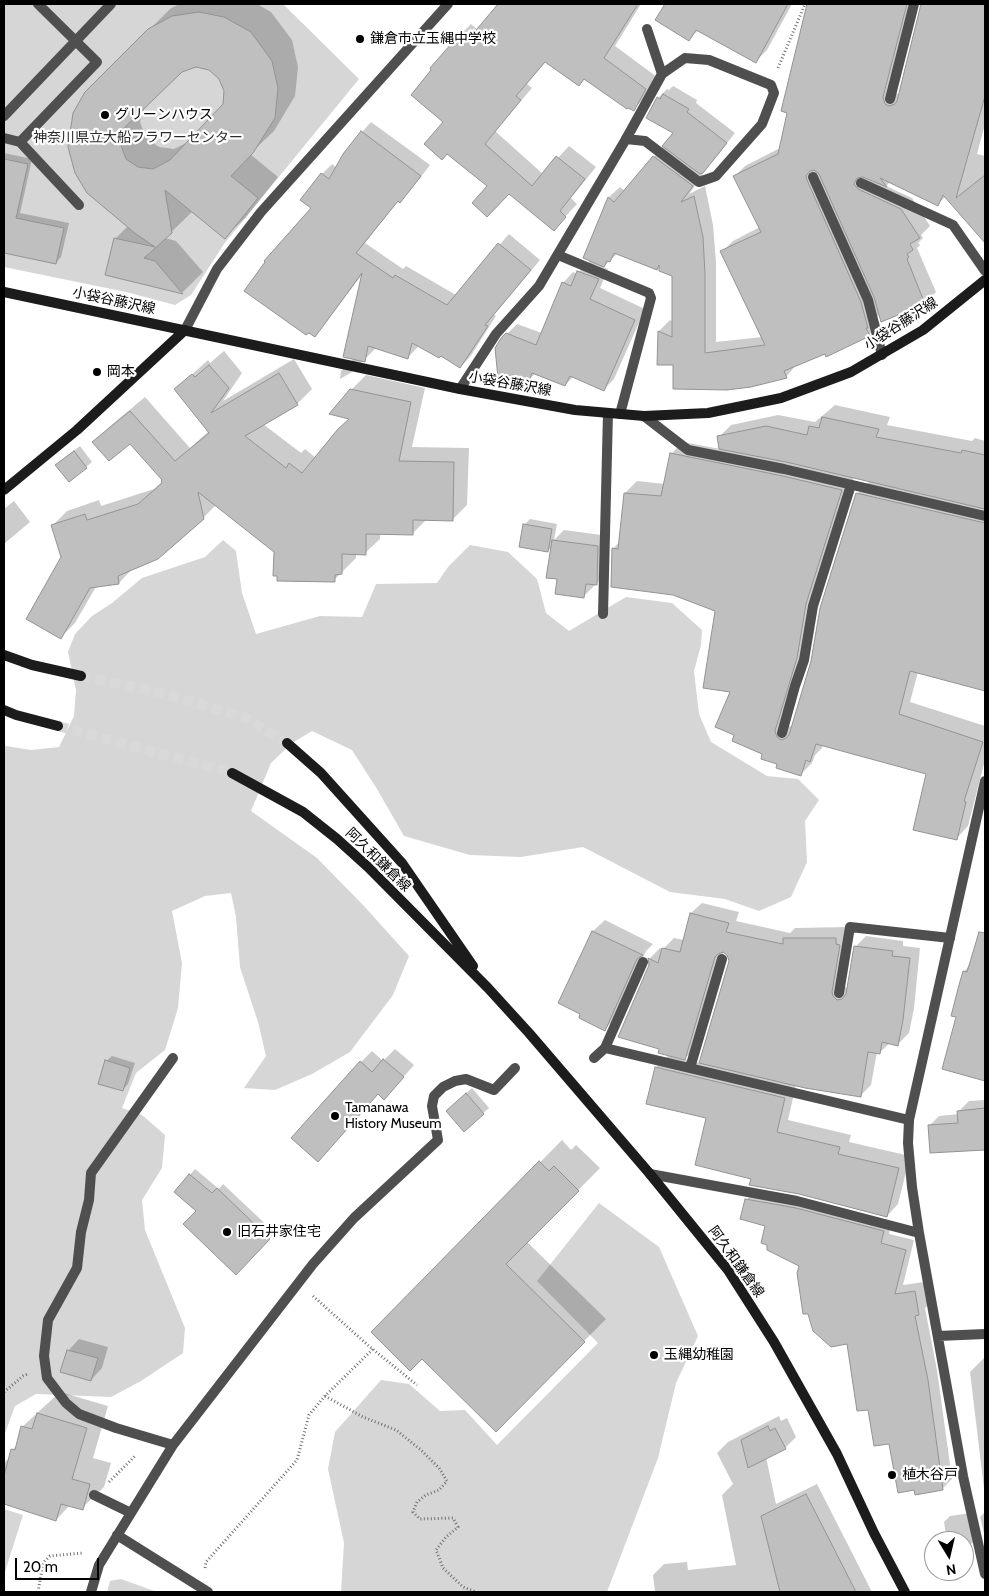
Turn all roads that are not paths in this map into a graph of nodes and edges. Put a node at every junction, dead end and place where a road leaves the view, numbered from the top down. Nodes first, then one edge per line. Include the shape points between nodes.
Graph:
1 (38, 4) edge
2 (111, 4) edge
3 (448, 4) edge
4 (914, 4) edge
5 (647, 29) dead end
6 (74, 41) junction
7 (662, 74) junction
8 (890, 99) dead end
9 (4, 116) edge
10 (4, 138) edge
11 (626, 139) junction
12 (20, 142) junction
13 (813, 177) dead end
14 (861, 184) dead end
15 (79, 205) dead end
16 (558, 255) junction
17 (985, 272) edge
18 (985, 280) edge
19 (4, 292) edge
20 (186, 330) junction
21 (882, 355) junction
22 (460, 389) junction
23 (608, 413) junction
24 (620, 414) junction
25 (644, 416) junction
26 (851, 485) junction
27 (4, 490) edge
28 (985, 516) edge
29 (603, 614) dead end
30 (4, 655) edge
31 (81, 676) tunnel mouth
32 (4, 710) edge
33 (58, 726) tunnel mouth
34 (782, 733) dead end
35 (287, 743) tunnel mouth
36 (232, 772) tunnel mouth
37 (985, 781) edge
38 (950, 938) junction
39 (722, 959) dead end
40 (643, 962) dead end
41 (488, 988) junction
42 (839, 993) dead end
43 (605, 1048) junction
44 (173, 1058) dead end
45 (594, 1058) dead end
46 (515, 1068) dead end
47 (690, 1068) junction
48 (909, 1120) junction
49 (650, 1174) junction
50 (919, 1233) junction
51 (985, 1334) edge
52 (938, 1336) junction
53 (173, 1445) junction
54 (96, 1496) road end
55 (131, 1513) junction
56 (117, 1536) junction
57 (985, 1574) edge
58 (207, 1591) edge
59 (91, 1592) edge
60 (905, 1592) edge

1 - 6 street
2 - 6 street
3 - 20 street via 261,212 217,269
4 - 8 street
5 - 7 street
6 - 9 street
6 - 12 street via 97,62
7 - 11 street
7 - 11 street via 685,58 709,60 771,85 774,93 762,124 716,176 698,182 645,141
10 - 12 street
11 - 16 street
12 - 15 street
13 - 21 street via 868,300
14 - 17 street via 953,225
16 - 22 street via 539,286 496,334
16 - 24 street via 649,293 651,298
18 - 21 main road, 小袋谷藤沢線 via 923,330
19 - 20 main road, 小袋谷藤沢線
20 - 22 main road, 小袋谷藤沢線
20 - 27 main road via 77,430
21 - 25 main road, 小袋谷藤沢線 via 851,372 781,398 708,413
22 - 23 main road, 小袋谷藤沢線
23 - 24 main road, 小袋谷藤沢線
23 - 29 street
24 - 25 main road, 小袋谷藤沢線
25 - 26 street via 688,450
26 - 28 street
26 - 34 street via 813,606 804,660
30 - 31 main road
32 - 33 main road
35 - 41 main road, 阿久和鎌倉線 via 321,773 402,863
36 - 41 main road, 阿久和鎌倉線 via 304,812 337,839
37 - 38 street
38 - 42 street via 850,927
38 - 48 street
39 - 47 street
40 - 43 street
41 - 49 main road, 阿久和鎌倉線
43 - 45 street
43 - 47 street
44 - 53 street via 91,1173 77,1268 48,1320 44,1356 47,1378 79,1414
46 - 53 street via 494,1090 466,1079 455,1081 434,1096 432,1113 438,1140 354,1218 313,1264
47 - 48 street
48 - 50 street via 911,1178
49 - 50 street via 797,1201
49 - 60 main road, 阿久和鎌倉線 via 728,1270 774,1342 837,1454
50 - 52 street
51 - 52 street
52 - 57 street via 963,1476
53 - 55 street
54 - 55 street
55 - 56 street
56 - 58 street
56 - 59 street via 100,1565

